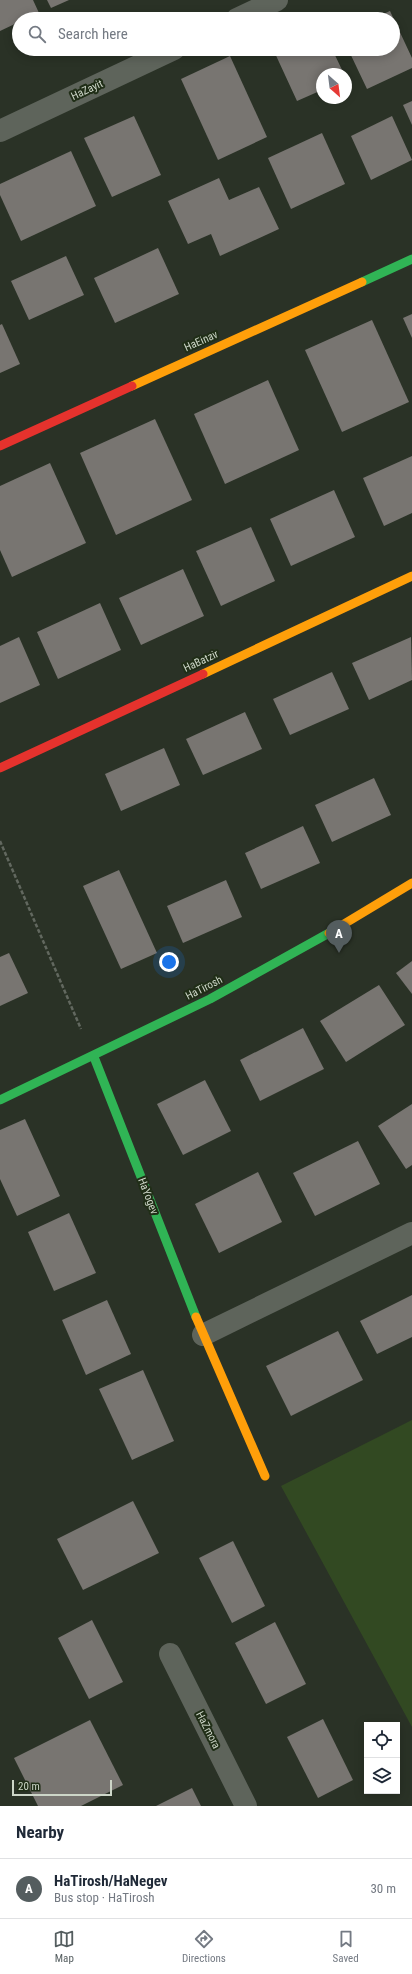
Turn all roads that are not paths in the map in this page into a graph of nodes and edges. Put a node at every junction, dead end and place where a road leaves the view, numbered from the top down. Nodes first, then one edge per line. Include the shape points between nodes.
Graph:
1 (277, 0) edge
2 (252, 12) edge
3 (159, 56) edge
4 (0, 131) edge
5 (412, 259) edge
6 (0, 446) edge
7 (412, 576) edge
8 (0, 768) edge
9 (412, 883) edge
10 (94, 1057) junction
11 (0, 1100) edge
12 (412, 1233) edge
13 (203, 1335) junction
14 (265, 1476) dead end
15 (170, 1654) dead end
16 (246, 1806) edge

1 - 2 street
3 - 4 street, HaZayit
5 - 6 street, HaEinav
7 - 8 street, HaBatzir
9 - 10 street, HaTirosh via 354,921 259,974
10 - 11 street, HaTirosh
10 - 13 street, HaYogev
12 - 13 street
13 - 14 street, HaYogev
15 - 16 street, HaZmora

